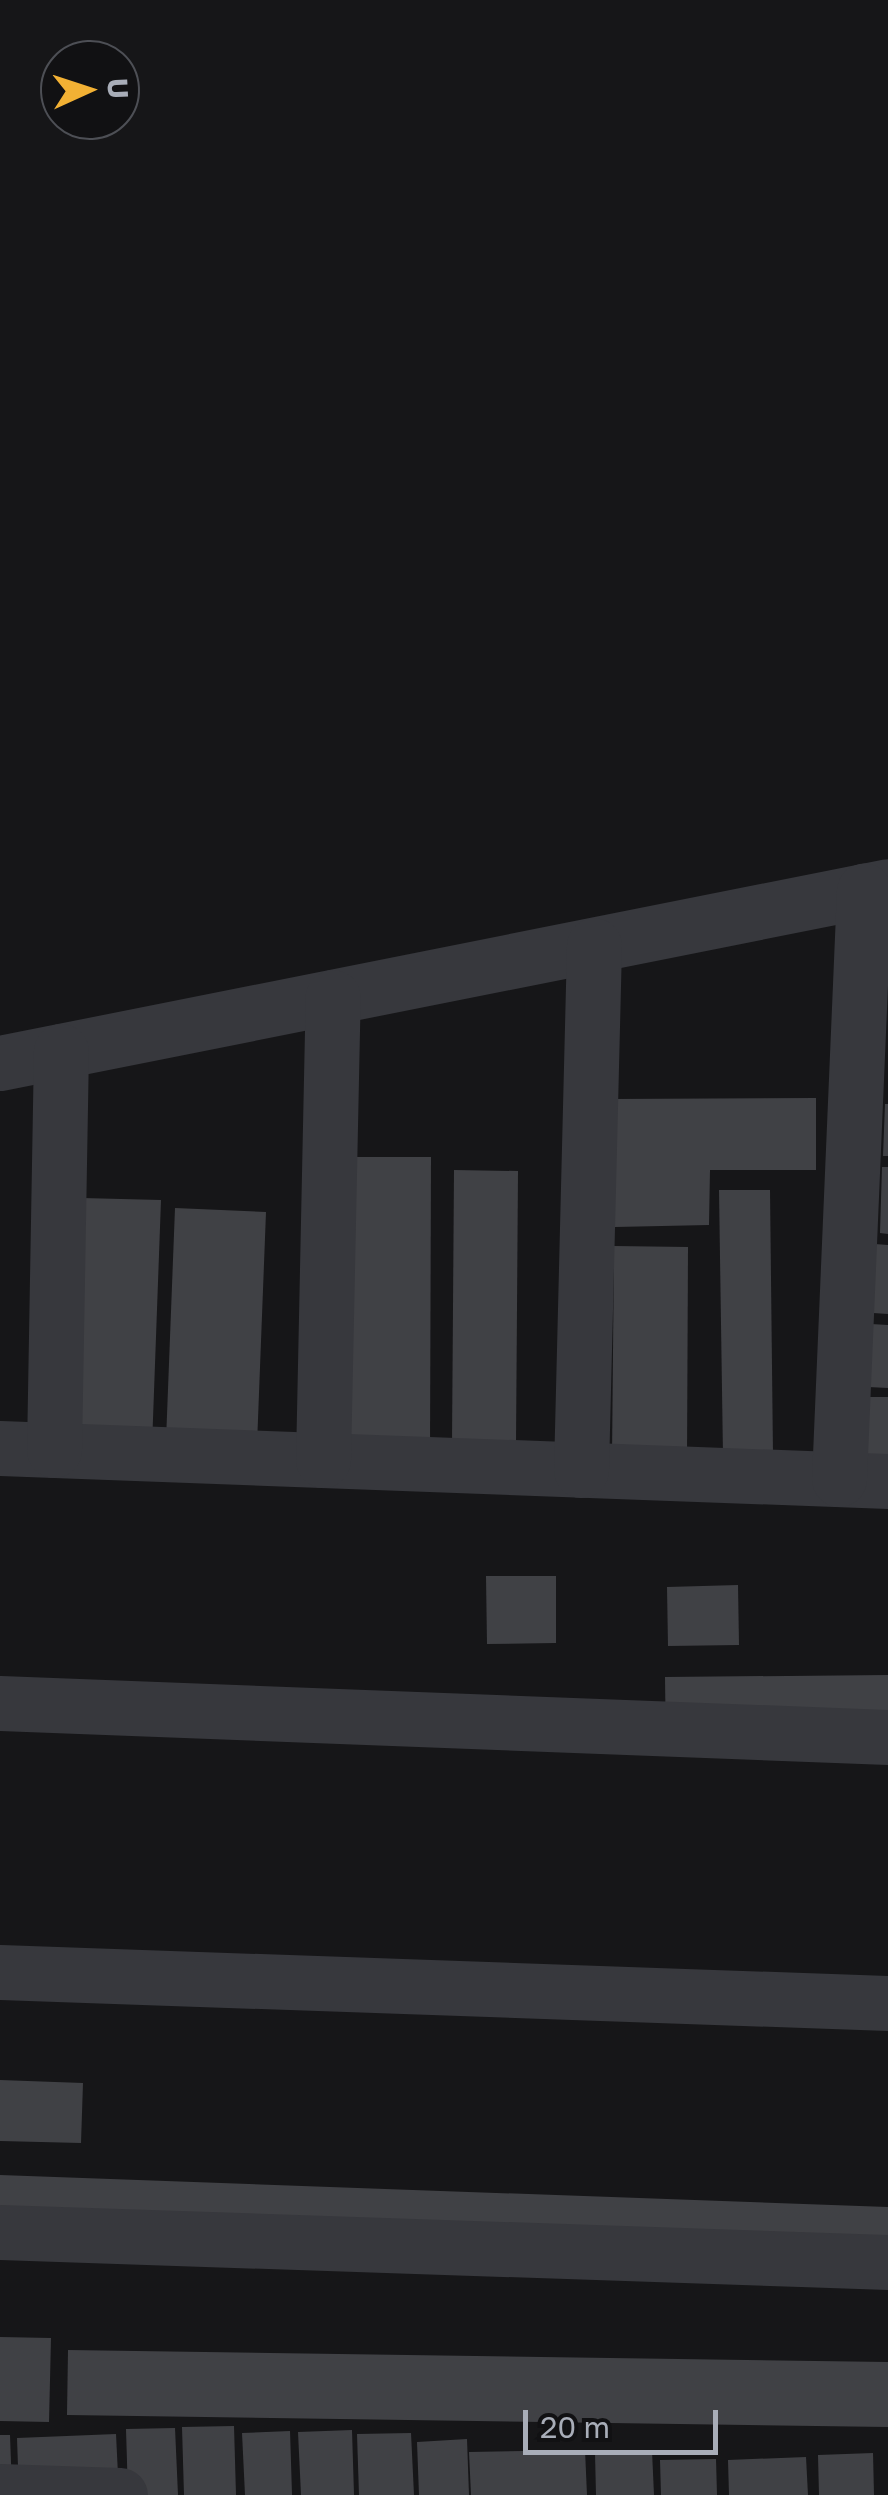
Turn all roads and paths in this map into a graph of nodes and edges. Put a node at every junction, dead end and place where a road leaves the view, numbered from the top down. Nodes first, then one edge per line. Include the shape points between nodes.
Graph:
1 (876, 888) edge
2 (594, 945) junction
3 (333, 997) junction
4 (61, 1051) junction
5 (0, 1064) edge
6 (0, 1448) edge
7 (54, 1450) junction
8 (322, 1460) junction
9 (581, 1470) junction
10 (863, 1480) edge
11 (0, 1703) edge
12 (888, 1737) edge
13 (0, 1972) edge
14 (888, 2003) edge
15 (0, 2232) edge
16 (888, 2262) edge
17 (0, 2490) edge
18 (120, 2495) edge

1 - 2 street
1 - 10 street
2 - 3 street
2 - 9 street
3 - 4 street
3 - 8 street
4 - 5 street
4 - 7 street
6 - 7 street
7 - 8 street
8 - 9 street
9 - 10 street
11 - 12 street
13 - 14 street
15 - 16 street
17 - 18 street

